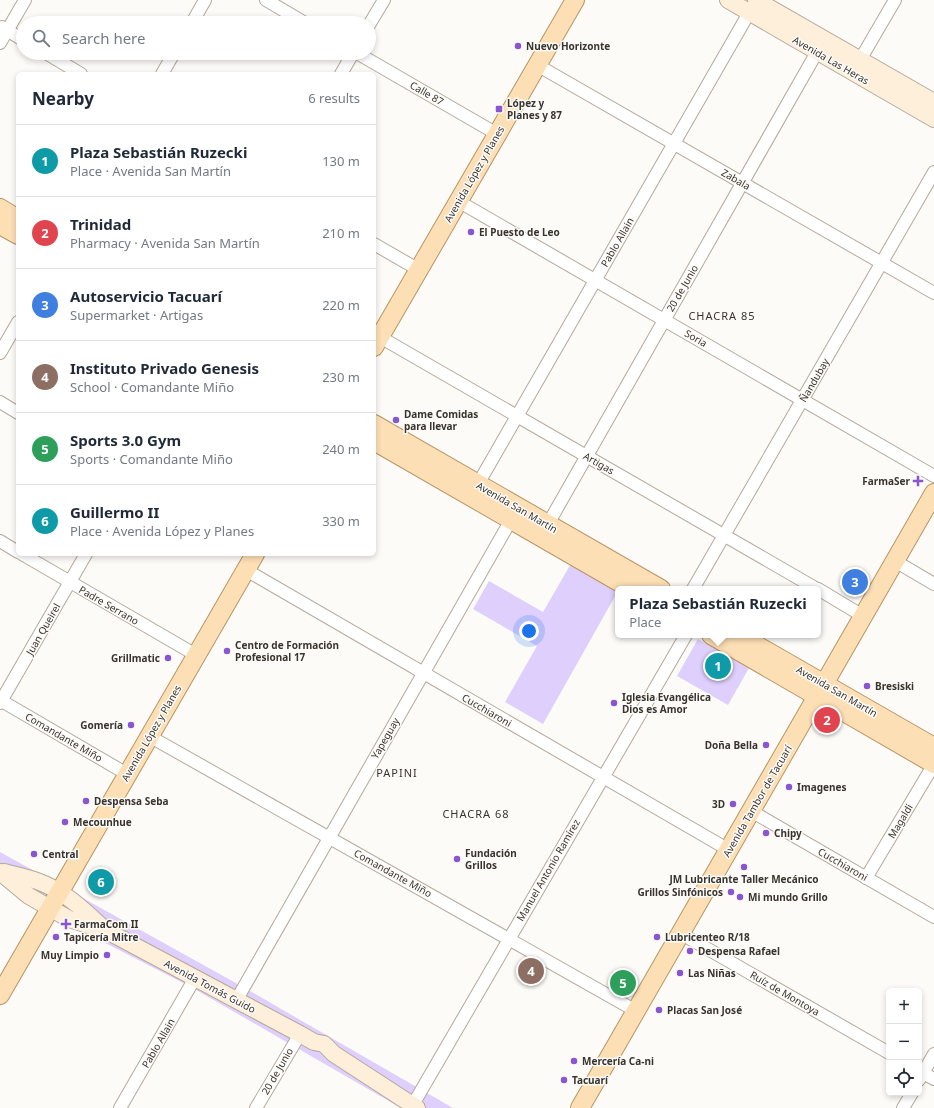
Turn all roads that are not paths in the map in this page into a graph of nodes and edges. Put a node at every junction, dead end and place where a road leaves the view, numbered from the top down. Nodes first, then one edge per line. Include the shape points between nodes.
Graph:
1 (25, 0) edge
2 (205, 0) edge
3 (266, 0) edge
4 (384, 0) edge
5 (575, 0) edge
6 (895, 0) edge
7 (734, 2) edge
8 (754, 4) edge
9 (196, 16) edge
10 (293, 16) edge
11 (374, 16) edge
12 (4, 29) edge
13 (16, 36) edge
14 (0, 43) edge
15 (817, 52) junction
16 (58, 60) edge
17 (170, 60) edge
18 (349, 60) edge
19 (369, 60) edge
20 (860, 60) junction
21 (537, 65) junction
22 (79, 72) edge
23 (163, 72) edge
24 (342, 72) edge
25 (934, 102) edge
26 (934, 119) edge
27 (497, 134) junction
28 (674, 143) junction
29 (934, 172) edge
30 (742, 183) junction
31 (458, 201) junction
32 (0, 208) edge
33 (16, 218) edge
34 (0, 225) edge
35 (16, 234) edge
36 (376, 245) edge
37 (882, 262) junction
38 (419, 270) junction
39 (595, 280) junction
40 (934, 293) edge
41 (664, 320) junction
42 (16, 325) edge
43 (377, 342) edge
44 (0, 353) edge
45 (803, 399) junction
46 (0, 402) edge
47 (16, 412) edge
48 (517, 416) junction
49 (376, 425) edge
50 (376, 442) edge
51 (586, 456) junction
52 (934, 476) edge
53 (478, 484) junction
54 (934, 493) edge
55 (511, 520) junction
56 (548, 524) junction
57 (724, 535) junction
58 (0, 541) edge
59 (16, 551) edge
60 (25, 556) edge
61 (85, 556) edge
62 (254, 556) edge
63 (895, 561) junction
64 (246, 570) junction
65 (70, 582) junction
66 (934, 584) edge
67 (626, 586) edge
68 (656, 586) edge
69 (695, 586) edge
70 (813, 586) edge
71 (821, 591) edge
72 (863, 616) junction
73 (684, 638) edge
74 (717, 638) edge
75 (743, 638) edge
76 (196, 655) junction
77 (422, 672) junction
78 (822, 691) junction
79 (0, 701) edge
80 (149, 736) junction
81 (934, 747) edge
82 (934, 764) edge
83 (127, 774) junction
84 (602, 777) junction
85 (751, 811) junction
86 (329, 837) junction
87 (728, 850) junction
88 (0, 871) edge
89 (866, 878) junction
90 (59, 892) junction
91 (50, 909) junction
92 (934, 917) edge
93 (106, 931) junction
94 (680, 933) junction
95 (509, 939) junction
96 (195, 978) junction
97 (0, 995) edge
98 (237, 999) junction
99 (636, 1011) junction
100 (300, 1034) junction
101 (886, 1051) edge
102 (934, 1054) edge
103 (922, 1072) edge
104 (922, 1076) edge
105 (934, 1079) edge
106 (910, 1096) edge
107 (413, 1107) edge
108 (120, 1108) edge
109 (256, 1108) edge
110 (580, 1108) edge
111 (903, 1108) edge

1 - 12 street
2 - 9 street
3 - 10 street
4 - 11 street
5 - 21 main road, Avenida López y Planes
6 - 20 street
7 - 8 main road, Avenida Las Heras
8 - 15 main road, Avenida Las Heras
8 - 20 main road, Avenida Las Heras
8 - 28 street, Pablo Allain
12 - 13 street
12 - 14 street
15 - 26 main road, Avenida Las Heras
15 - 30 street, 20 de Junio
16 - 22 street
17 - 23 street
18 - 24 street
19 - 27 street, Calle 87
20 - 25 main road, Avenida Las Heras
21 - 27 main road, Avenida López y Planes
21 - 28 street, Zabala
27 - 31 main road, Avenida López y Planes
28 - 30 street, Zabala
28 - 39 street, Pablo Allain
29 - 37 street, Ñandubay
30 - 37 street, Zabala
30 - 41 street, 20 de Junio
31 - 38 main road, Avenida López y Planes
31 - 39 street, Soria
32 - 33 main road
34 - 35 main road
36 - 38 street
37 - 40 street, Zabala
37 - 45 street, Ñandubay
38 - 43 main road, Avenida López y Planes
39 - 41 street, Soria
39 - 48 street, Pablo Allain
41 - 45 street, Soria
41 - 51 street, 20 de Junio
42 - 44 street
43 - 48 street, Artigas
45 - 52 street, Soria
45 - 57 street, Ñandubay
46 - 47 street
48 - 51 street, Artigas
48 - 53 street, Pablo Allain
49 - 53 main road, Avenida San Martín
50 - 55 main road, Avenida San Martín
51 - 56 street, 20 de Junio
51 - 57 street, Artigas
53 - 56 main road, Avenida San Martín
54 - 63 main road, Avenida Tambor de Tacuarí
55 - 67 main road, Avenida San Martín
55 - 77 street, Yapeguay
56 - 68 main road, Avenida San Martín
57 - 69 street, Ñandubay
57 - 70 street, Artigas
58 - 59 street
60 - 65 street, Padre Serrano
61 - 65 street, Juan Queirel
62 - 64 main road, Avenida López y Planes
63 - 66 street
63 - 72 main road, Avenida Tambor de Tacuarí
64 - 76 main road, Avenida López y Planes
64 - 77 street, Cucchiaroni
65 - 76 street, Padre Serrano
65 - 79 street, Juan Queirel
71 - 72 street, Artigas
72 - 78 main road, Avenida Tambor de Tacuarí
73 - 84 street, Manuel Antonio Ramírez
74 - 78 main road, Avenida San Martín
75 - 78 main road, Avenida San Martín
76 - 80 main road, Avenida López y Planes
77 - 84 street, Cucchiaroni
77 - 86 street, Yapeguay
78 - 81 main road, Avenida San Martín
78 - 82 main road, Avenida San Martín
78 - 85 main road, Avenida Tambor de Tacuarí
79 - 83 street, Comandante Miño
80 - 83 main road, Avenida López y Planes
80 - 86 street, Comandante Miño
82 - 89 street, Magaldi
83 - 90 main road, Avenida López y Planes
84 - 87 street, Cucchiaroni
84 - 95 street, Manuel Antonio Ramírez
85 - 87 main road, Avenida Tambor de Tacuarí
85 - 89 street, Cucchiaroni
86 - 95 street, Comandante Miño
86 - 98 street, Yapeguay
87 - 94 main road, Avenida Tambor de Tacuarí
88 - 90 main road, Avenida Tomás Guido via 38,881
88 - 91 main road, Avenida Tomás Guido via 29,896
89 - 92 street, Cucchiaroni
90 - 91 main road, Avenida López y Planes
90 - 93 main road, Avenida Tomás Guido via 74,901
91 - 93 main road, Avenida Tomás Guido via 69,919
91 - 97 main road, Avenida López y Planes
93 - 96 main road, Avenida Tomás Guido
94 - 99 main road, Avenida Tambor de Tacuarí
94 - 101 street, Ruíz de Montoya
95 - 99 street, Comandante Miño
95 - 107 street, Manuel Antonio Ramírez
96 - 98 main road, Avenida Tomás Guido
96 - 108 street, Pablo Allain
98 - 100 main road, Avenida Tomás Guido
99 - 110 main road, Avenida Tambor de Tacuarí
100 - 107 main road, Avenida Tomás Guido via 324,1044 334,1054
100 - 109 street, 20 de Junio
102 - 103 street
104 - 105 street
106 - 111 street

